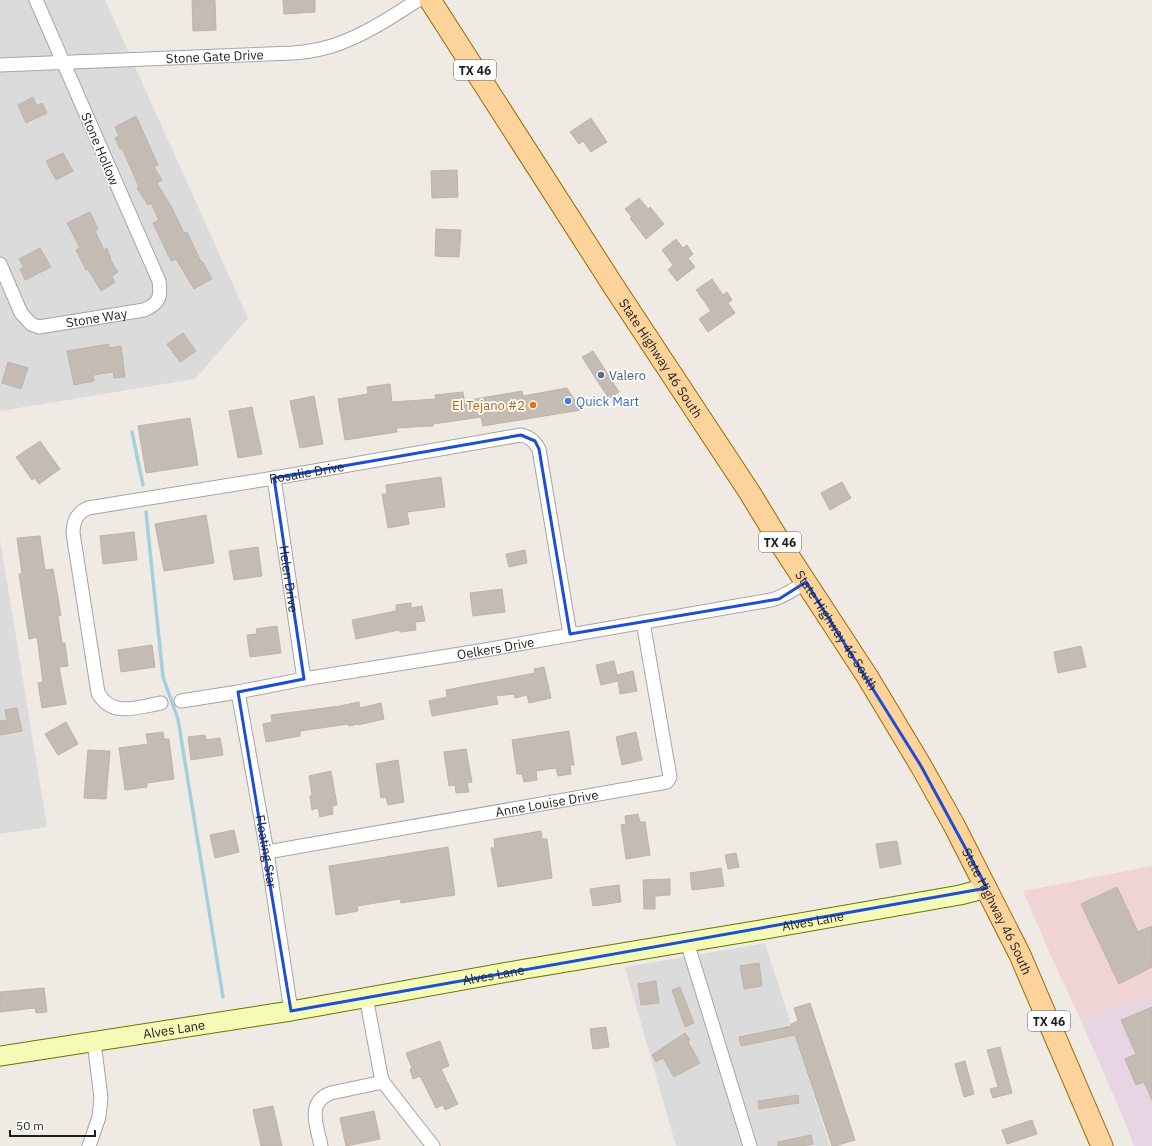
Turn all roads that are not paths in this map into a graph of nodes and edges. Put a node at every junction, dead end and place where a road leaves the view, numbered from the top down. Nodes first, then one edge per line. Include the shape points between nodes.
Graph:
1 (36, 0) edge
2 (418, 0) edge
3 (430, 0) edge
4 (63, 62) junction
5 (0, 65) edge
6 (0, 264) edge
7 (159, 300) joint
8 (274, 478) junction
9 (806, 582) junction
10 (643, 622) junction
11 (570, 634) junction
12 (304, 679) junction
13 (238, 692) junction
14 (181, 701) dead end
15 (161, 703) dead end
16 (267, 852) junction
17 (987, 888) junction
18 (687, 942) junction
19 (366, 997) junction
20 (292, 1011) junction
21 (94, 1042) junction
22 (0, 1056) edge
23 (383, 1082) junction
24 (89, 1146) edge
25 (321, 1146) edge
26 (433, 1146) edge
27 (750, 1146) edge
28 (1102, 1146) edge

1 - 4 street, Stone Hollow
2 - 4 street, Stone Gate Drive via 357,37 330,47 309,51
3 - 9 main road, State Highway 46 South / TX 46
4 - 5 street, Stone Gate Drive
4 - 7 street, Stone Hollow via 159,281
6 - 7 street, Stone Way via 21,313 31,324 39,327 144,310
8 - 11 street, Rosalie Drive via 521,435 528,436 539,448
8 - 12 street, Helen Drive
8 - 15 street, Rosalie Drive via 88,508 76,518 73,533 98,693 107,705 122,709
9 - 10 street, Oelkers Drive via 779,599
9 - 17 main road, State Highway 46 South / TX 46 via 868,676 954,825
10 - 11 street, Oelkers Drive
10 - 16 street, Anne Louise Drive via 670,777 667,782
11 - 12 street, Oelkers Drive
12 - 13 street, Oelkers Drive
13 - 14 street, Oelkers Drive
13 - 16 street, Floating Star
16 - 20 street, Floating Star
17 - 18 street, Alves Lane
17 - 28 main road, State Highway 46 South / TX 46 via 1020,955
18 - 19 street, Alves Lane
18 - 27 street
19 - 20 street, Alves Lane
19 - 23 street
20 - 21 street, Alves Lane
21 - 22 street, Alves Lane
21 - 24 street via 101,1098 99,1117
23 - 25 street via 331,1093 322,1098 316,1106 315,1116
23 - 26 street

